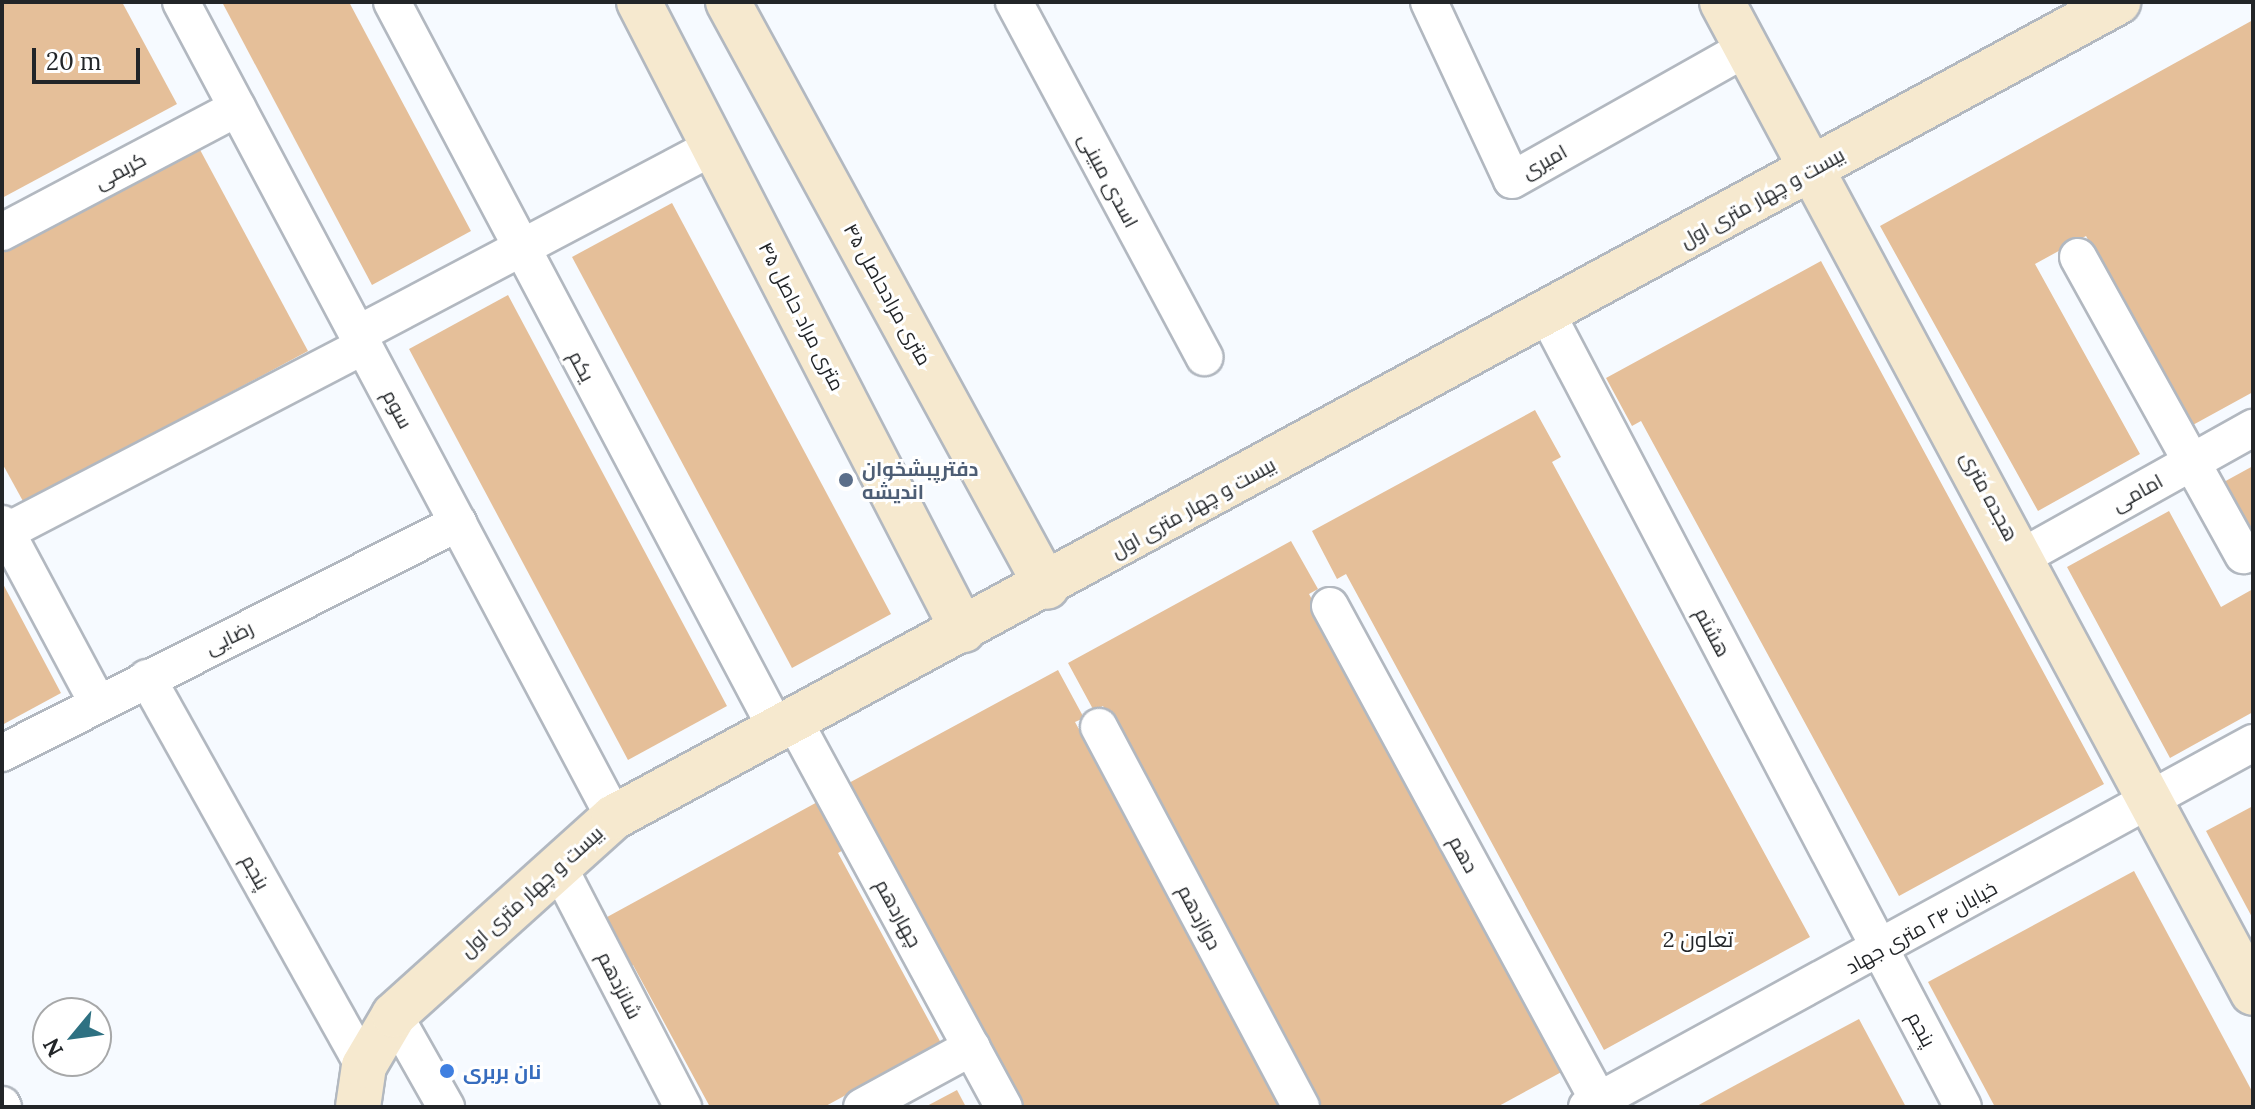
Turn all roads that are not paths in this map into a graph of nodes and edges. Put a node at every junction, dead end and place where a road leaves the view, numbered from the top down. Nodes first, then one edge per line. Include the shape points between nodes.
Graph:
1 (181, 2) edge
2 (392, 2) edge
3 (639, 2) edge
4 (728, 2) edge
5 (1014, 2) edge
6 (1429, 2) edge
7 (1722, 2) edge
8 (2118, 2) edge
9 (1748, 47) junction
10 (237, 108) junction
11 (715, 146) junction
12 (1815, 167) junction
13 (2, 232) edge
14 (520, 249) junction
15 (2078, 257) dead end
16 (1547, 314) junction
17 (361, 340) junction
18 (1204, 357) dead end
19 (2253, 428) edge
20 (2192, 462) junction
21 (458, 523) junction
22 (4, 528) edge
23 (2243, 555) dead end
24 (2022, 557) junction
25 (1047, 587) junction
26 (1330, 606) dead end
27 (963, 630) junction
28 (147, 678) junction
29 (97, 702) junction
30 (784, 723) junction
31 (1099, 727) dead end
32 (2253, 743) edge
33 (2, 753) edge
34 (2150, 799) junction
35 (614, 817) junction
36 (557, 864) junction
37 (1880, 950) junction
38 (2253, 993) edge
39 (394, 1015) junction
40 (972, 1047) junction
41 (361, 1086) edge
42 (1596, 1105) edge
43 (446, 1107) edge
44 (683, 1107) edge
45 (862, 1107) edge
46 (1004, 1107) edge
47 (1301, 1107) edge
48 (1963, 1107) edge

1 - 10 street, سوم
2 - 14 street, یکم
3 - 11 street, ۴۵ متری مراد حاصل
4 - 25 street, ۴۵ متری مرادحاصل
5 - 18 street, اسدی مبینی
6 - 9 street, امیری via 1512,180
7 - 9 street, هجده متری
8 - 12 street, بیست و چهار متری اول
9 - 12 street, هجده متری
10 - 13 street, کریمی
10 - 17 street, سوم
11 - 14 street
11 - 27 street, ۴۵ متری مراد حاصل
12 - 16 street, بیست و چهار متری اول
12 - 24 street, هجده متری
14 - 17 street
14 - 30 street, یکم
15 - 20 street
16 - 25 street, بیست و چهار متری اول
16 - 37 street, هشتم
17 - 21 street, سوم
17 - 22 street
19 - 20 street, امامی
20 - 23 street
20 - 24 street, امامی
21 - 28 street, رضایی
21 - 35 street, سوم
22 - 29 street
24 - 34 street, هجده متری
25 - 27 street, بیست و چهار متری اول
26 - 42 street, دهم
27 - 30 street, بیست و چهار متری اول
28 - 29 street, رضایی
28 - 41 street, پنجم
29 - 33 street, رضایی
30 - 35 street, بیست و چهار متری اول
30 - 40 street, چهاردهم
31 - 47 street, دوازدهم
32 - 34 street, خیابان ۲۴ متری جهاد
34 - 37 street, خیابان ۲۴ متری جهاد
34 - 38 street, هجده متری
35 - 36 street, بیست و چهار متری اول
36 - 39 street, بیست و چهار متری اول
36 - 44 street, شانزدهم
37 - 42 street, خیابان ۲۴ متری جهاد
37 - 48 street, پنجم
39 - 41 street, بیست و چهار متری اول
39 - 43 street
40 - 45 street
40 - 46 street, چهاردهم

